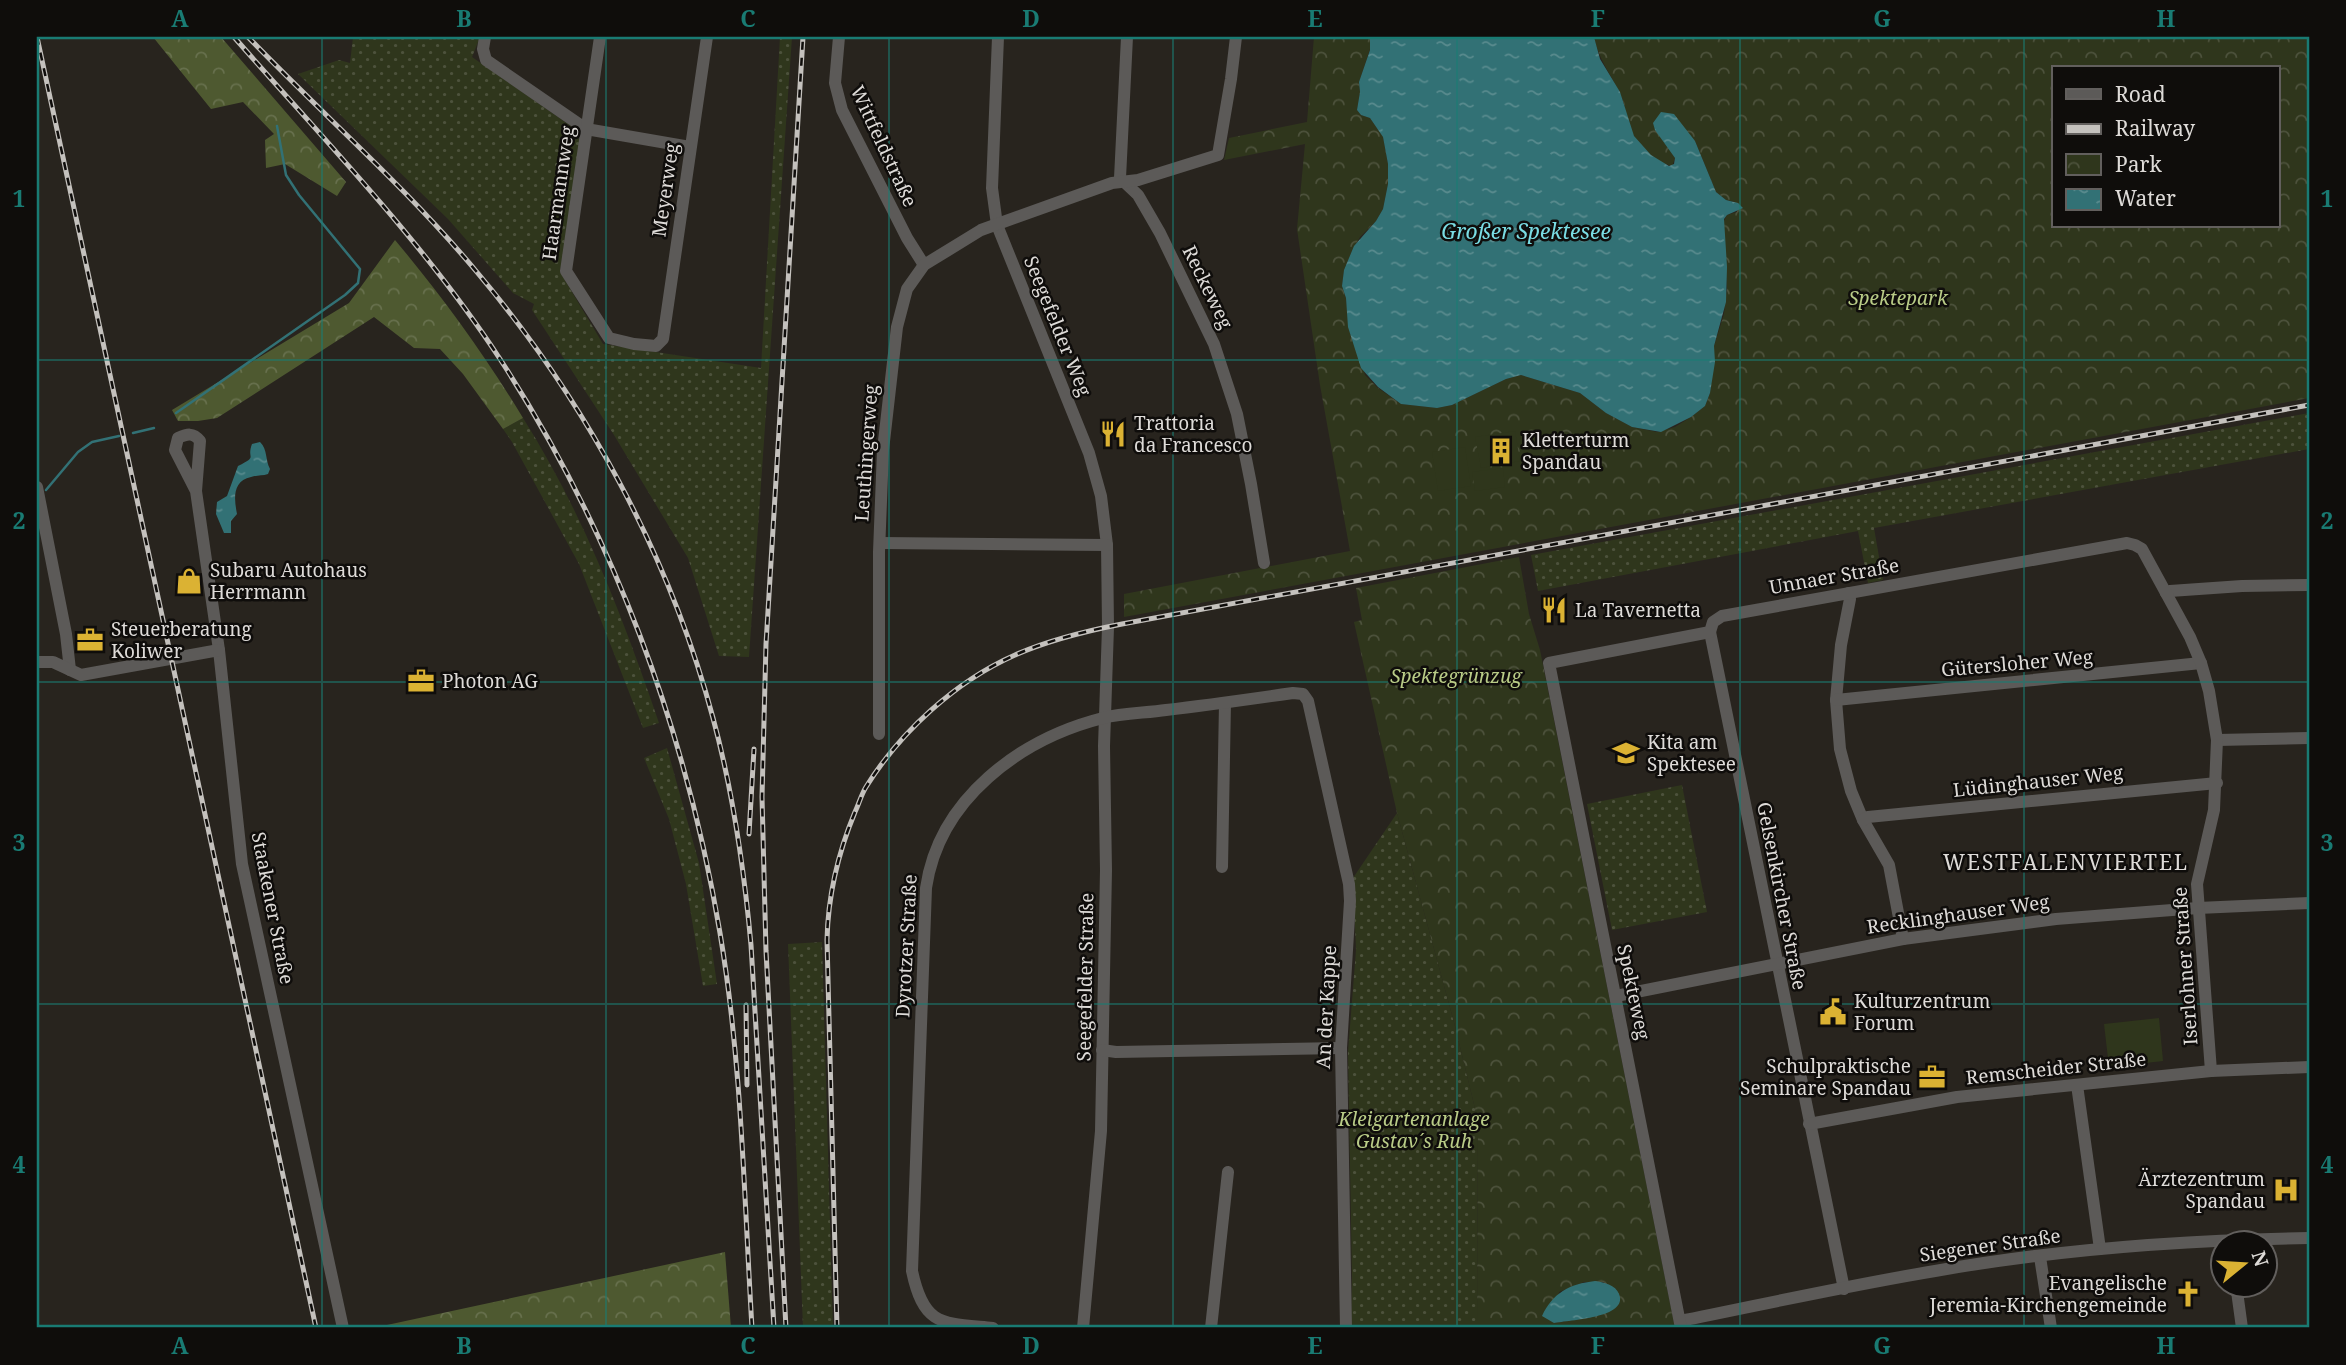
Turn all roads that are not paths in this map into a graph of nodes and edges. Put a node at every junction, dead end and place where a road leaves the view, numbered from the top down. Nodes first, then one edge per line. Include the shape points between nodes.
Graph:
1 (485, 37) edge
2 (600, 37) edge
3 (707, 37) edge
4 (839, 37) edge
5 (998, 37) edge
6 (1127, 37) edge
7 (1236, 37) edge
8 (586, 129) junction
9 (690, 147) junction
10 (1122, 181) junction
11 (997, 225) junction
12 (924, 265) junction
13 (656, 346) joint
14 (37, 487) edge
15 (197, 491) dead end
16 (880, 543) junction
17 (1107, 545) junction
18 (2135, 545) joint
19 (1264, 563) dead end
20 (2309, 584) edge
21 (1849, 593) junction
22 (2166, 593) junction
23 (1108, 627) joint
24 (1710, 632) junction
25 (219, 650) junction
26 (37, 662) edge
27 (1549, 663) joint
28 (2201, 663) junction
29 (70, 670) junction
30 (1303, 694) joint
31 (1836, 700) junction
32 (1225, 703) junction
33 (1105, 717) junction
34 (879, 734) dead end
35 (2309, 738) edge
36 (2217, 740) junction
37 (2217, 783) junction
38 (1863, 820) junction
39 (1222, 867) dead end
40 (2309, 903) edge
41 (2198, 908) junction
42 (1903, 939) junction
43 (1776, 963) junction
44 (1616, 996) junction
45 (1341, 1048) junction
46 (1102, 1050) junction
47 (2309, 1067) edge
48 (2211, 1071) junction
49 (2077, 1085) junction
50 (1810, 1124) junction
51 (1228, 1172) dead end
52 (2309, 1238) edge
53 (2280, 1239) edge
54 (2210, 1242) edge
55 (2100, 1249) junction
56 (2040, 1257) junction
57 (1843, 1289) junction
58 (2238, 1298) edge
59 (1681, 1324) edge
60 (343, 1328) edge
61 (993, 1328) edge
62 (1083, 1328) edge
63 (1211, 1328) edge
64 (1346, 1328) edge
65 (2051, 1328) edge
66 (2242, 1328) edge

1 - 8 street via 486,60
2 - 8 street, Haarmannweg
3 - 9 street, Meyerweg
4 - 12 street, Wittfeldstraße via 835,83 842,110
5 - 11 street, Seegefelder Weg via 992,188
6 - 10 street
7 - 10 street, Leuthingerweg via 1218,155
8 - 9 street
8 - 13 street, Haarmannweg via 566,271 609,338
9 - 13 street, Meyerweg via 663,338
10 - 11 street, Leuthingerweg
10 - 19 street, Reckeweg via 1138,195 1160,233 1214,344 1236,410
11 - 12 street, Leuthingerweg
11 - 17 street, Seegefelder Weg via 1089,453 1101,496
12 - 16 street, Leuthingerweg via 907,289 897,327 883,450
14 - 29 street
15 - 25 street, Staakener Straße
16 - 17 street
16 - 34 street, Leuthingerweg
17 - 23 street, Seegefelder Weg
18 - 21 street, Unnaer Straße
18 - 22 street, Iserlohner Straße
20 - 22 street
21 - 24 street, Unnaer Straße via 1722,616 1713,622
21 - 31 street
22 - 28 street, Iserlohner Straße
23 - 33 street, Seegefelder Straße
24 - 27 street, Unnaer Straße
24 - 43 street, Gelsenkircher Straße
25 - 29 street via 94,674
25 - 60 street, Staakener Straße via 242,864
26 - 29 street via 53,662
27 - 44 street, Spekteweg
28 - 31 street, Gütersloher Weg
28 - 36 street, Iserlohner Straße
30 - 32 street, Dyrotzer Straße
30 - 45 street, An der Kappe via 1349,884
31 - 38 street via 1840,749
32 - 33 street, Dyrotzer Straße
32 - 39 street
33 - 46 street, Seegefelder Straße
33 - 61 street, Dyrotzer Straße via 1049,735 987,779 951,819 929,866 912,1271 929,1314 944,1322
35 - 36 street
36 - 37 street, Iserlohner Straße
37 - 38 street, Lüdinghauser Weg
37 - 41 street, Iserlohner Straße via 2199,871
38 - 42 street via 1889,865
40 - 41 street, Recklinghauser Weg
41 - 42 street, Recklinghauser Weg via 2056,919
41 - 48 street, Iserlohner Straße
42 - 43 street, Recklinghauser Weg
43 - 44 street, Recklinghauser Weg
43 - 50 street, Gelsenkircher Straße
44 - 59 street, Spekteweg
45 - 46 street
45 - 64 street, An der Kappe
46 - 62 street, Seegefelder Straße via 1101,1131
47 - 48 street, Remscheider Straße
48 - 49 street, Remscheider Straße
49 - 50 street, Remscheider Straße via 1958,1097
49 - 55 street
50 - 57 street, Gelsenkircher Straße
51 - 63 street
52 - 53 street, Siegener Straße
54 - 55 street, Siegener Straße
55 - 56 street, Siegener Straße
56 - 57 street, Siegener Straße
56 - 65 street
57 - 59 street, Siegener Straße
58 - 66 street

